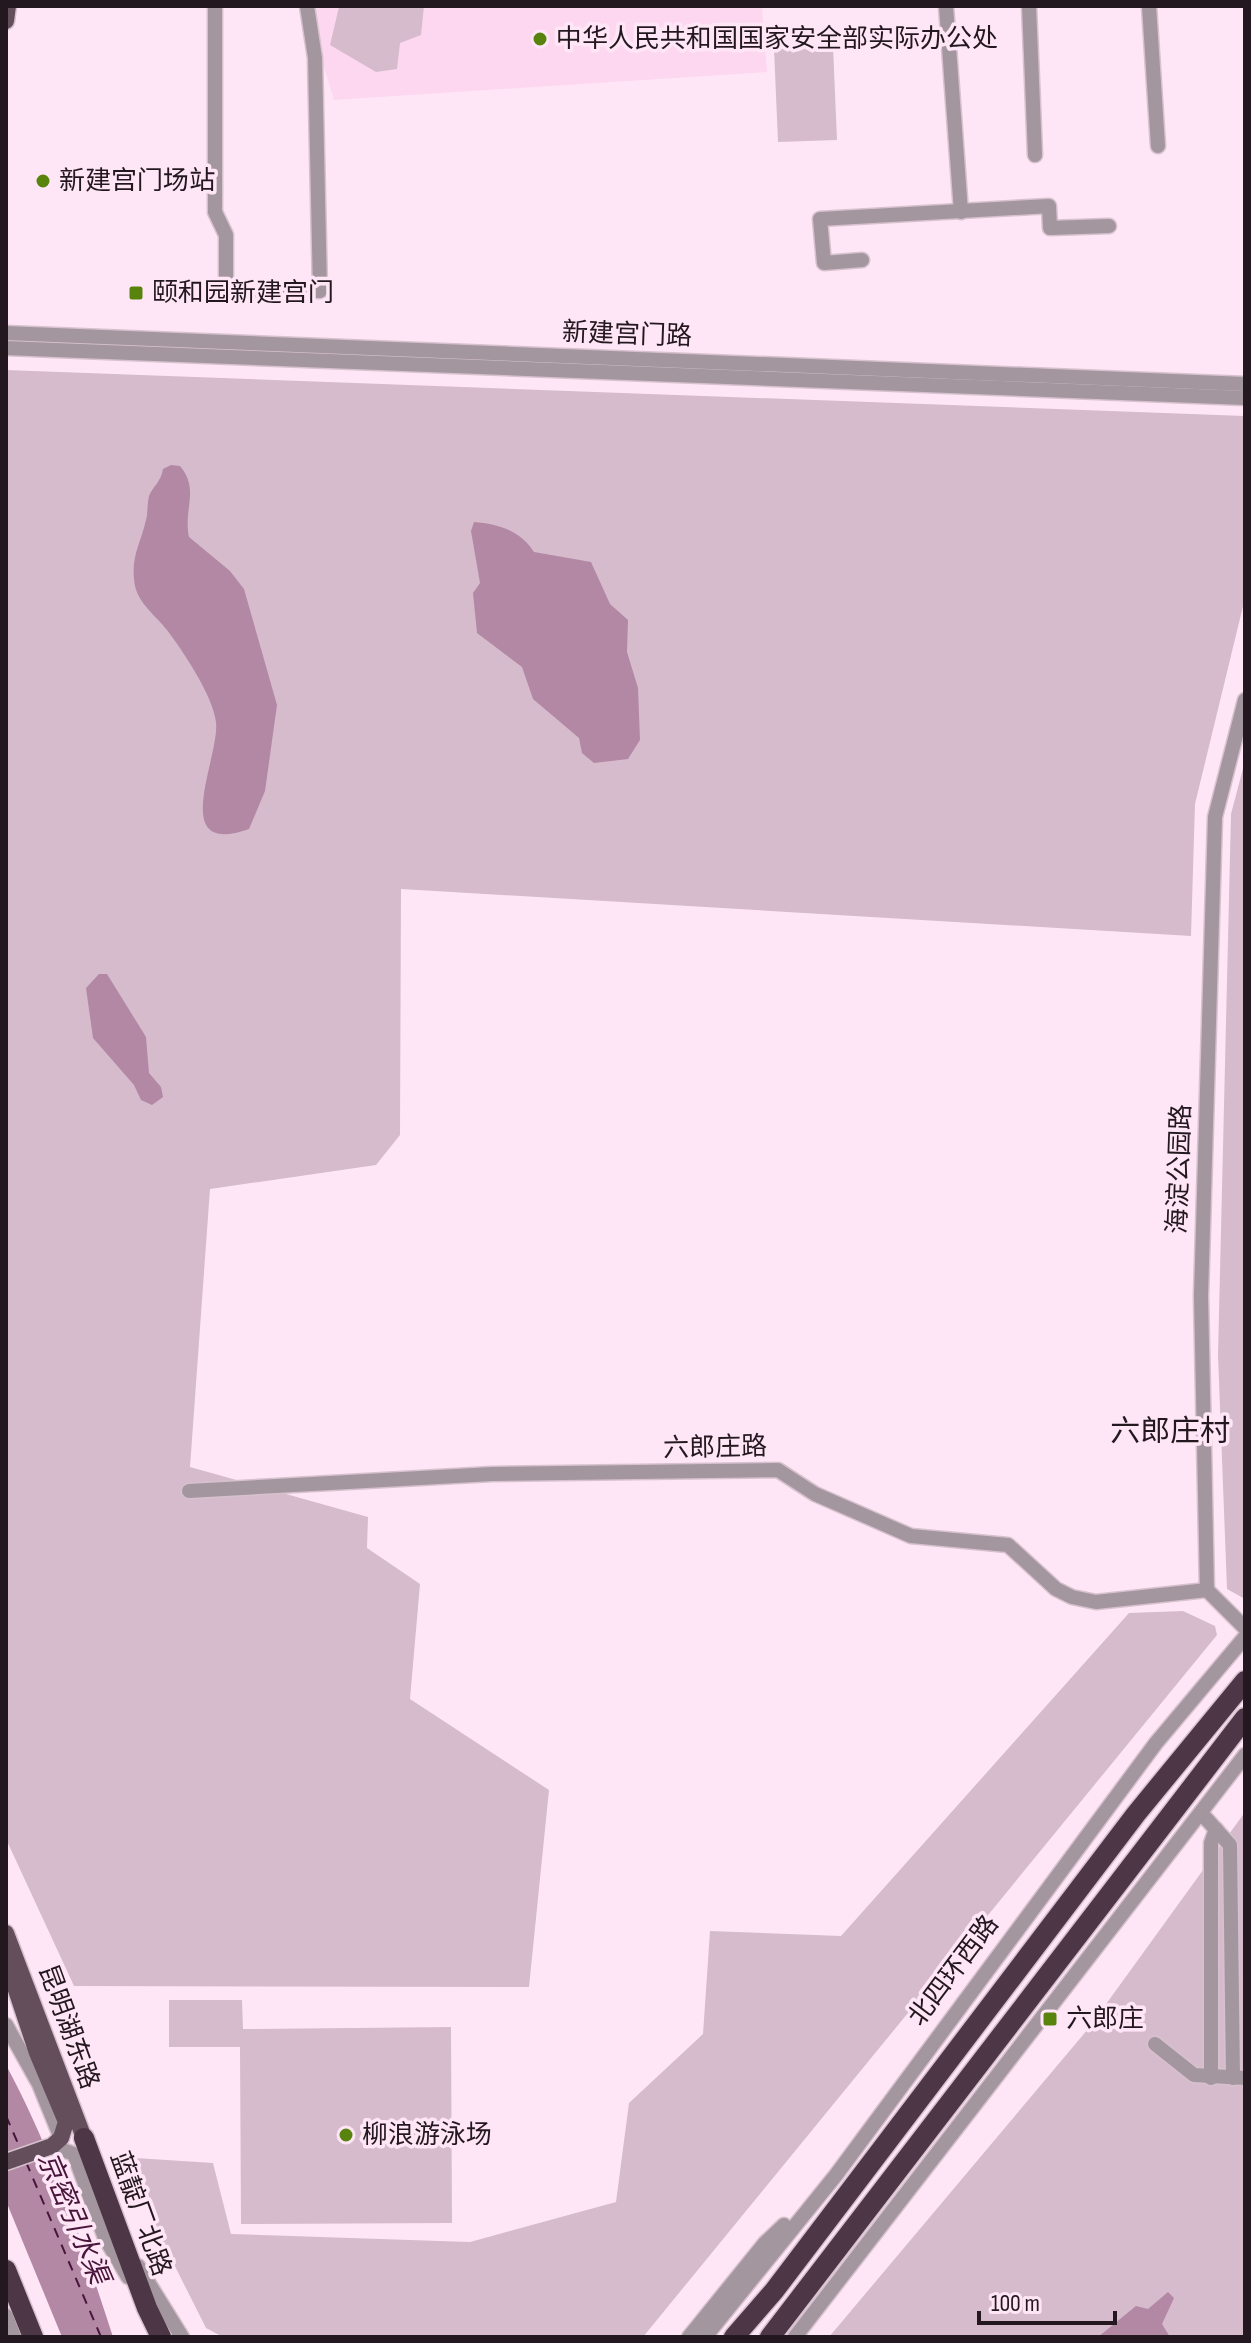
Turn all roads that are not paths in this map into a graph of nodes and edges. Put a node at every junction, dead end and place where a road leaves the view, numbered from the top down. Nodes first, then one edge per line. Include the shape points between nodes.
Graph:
1 (8, 6) edge
2 (215, 6) edge
3 (307, 6) edge
4 (946, 6) edge
5 (1029, 6) edge
6 (1149, 6) edge
7 (6, 21) edge
8 (1158, 146) dead end
9 (1035, 155) dead end
10 (961, 212) junction
11 (1109, 226) dead end
12 (862, 260) dead end
13 (6, 333) edge
14 (6, 348) edge
15 (1245, 384) edge
16 (1245, 398) edge
17 (1245, 700) edge
18 (189, 1491) dead end
19 (1207, 1590) junction
20 (1245, 1628) edge
21 (1245, 1637) edge
22 (1245, 1681) edge
23 (1245, 1718) edge
24 (1245, 1755) edge
25 (1201, 1813) junction
26 (1216, 1829) junction
27 (6, 1933) edge
28 (6, 1960) edge
29 (1239, 1960) edge
30 (6, 2025) edge
31 (1239, 2034) edge
32 (1155, 2044) dead end
33 (1211, 2078) junction
34 (1239, 2078) edge
35 (84, 2138) joint
36 (56, 2142) junction
37 (6, 2162) edge
38 (836, 2175) junction
39 (119, 2234) junction
40 (6, 2270) edge
41 (147, 2308) junction
42 (6, 2316) edge
43 (736, 2334) edge
44 (14, 2337) edge
45 (33, 2337) edge
46 (161, 2337) edge
47 (169, 2337) edge
48 (182, 2337) edge
49 (689, 2337) edge
50 (705, 2337) edge
51 (770, 2337) edge
52 (795, 2337) edge

1 - 7 main road
2 - 3 street via 215,212 226,235 226,289 320,291 315,58
4 - 10 street
5 - 9 street
6 - 8 street
10 - 11 street via 1049,206 1050,228
10 - 12 street via 820,219 824,263
13 - 15 street, 新建宫门路
14 - 16 street, 新建宫门路
17 - 19 street, 海淀公园路 via 1215,817 1201,1296
18 - 19 street, 六郎庄路 via 492,1474 778,1470 815,1494 911,1536 1008,1545 1072,1597 1096,1602
19 - 20 street
21 - 38 street, 北四环西路 via 1146,1756
22 - 43 highway, 北四环西路 via 1136,1814
23 - 51 highway
24 - 25 street
25 - 26 street
25 - 52 street
26 - 29 street via 1230,1845
26 - 33 street via 1211,1843
27 - 35 main road, 昆明湖东路
28 - 36 main road, 昆明湖东路 via 66,2122
29 - 31 street
30 - 36 street via 39,2084
31 - 34 street
32 - 33 street via 1194,2075
33 - 34 street
35 - 39 highway, 蓝靛厂北路
36 - 37 main road
36 - 41 street, 蓝靛厂北路 via 74,2154 105,2238
38 - 49 street via 765,2243
38 - 50 street, 北四环西路
39 - 41 highway, 蓝靛厂北路
39 - 48 street
40 - 45 highway
41 - 46 highway, 蓝靛厂北路
41 - 47 highway
42 - 44 street

